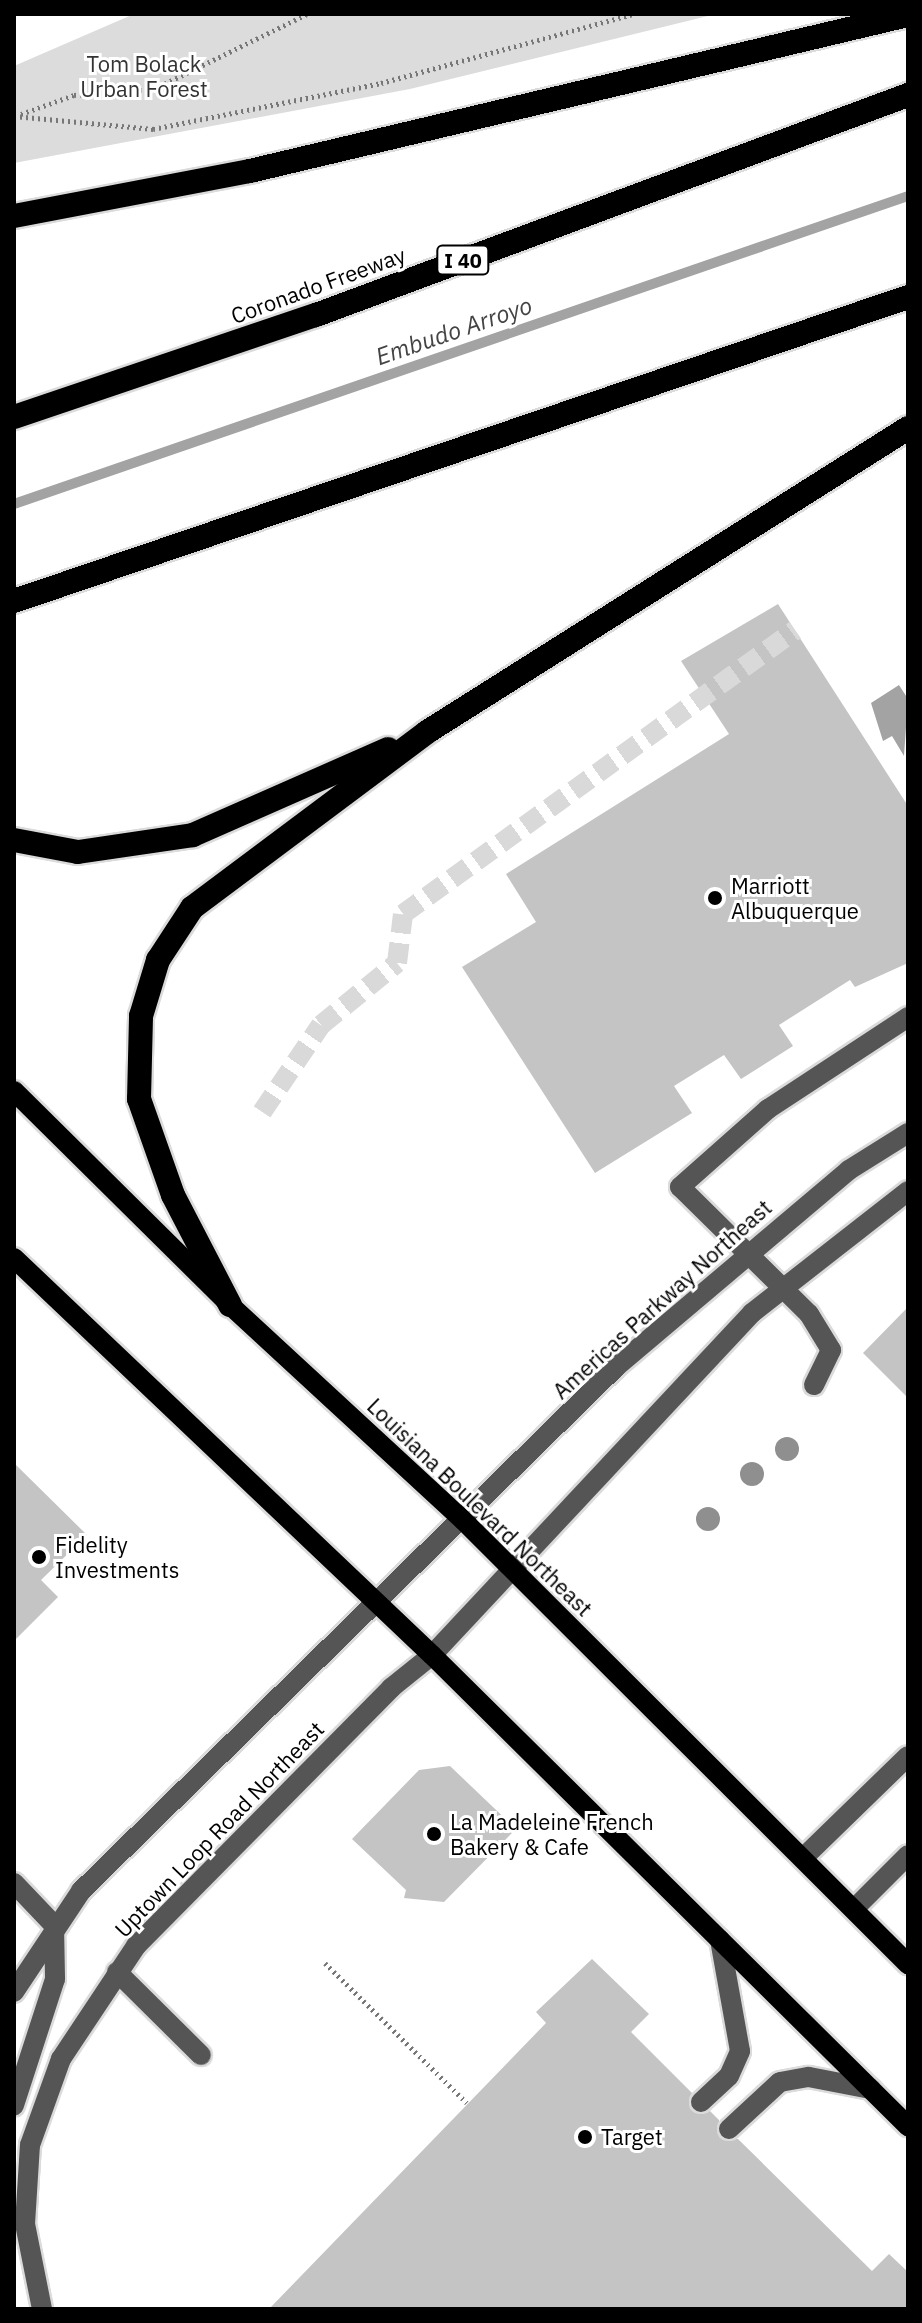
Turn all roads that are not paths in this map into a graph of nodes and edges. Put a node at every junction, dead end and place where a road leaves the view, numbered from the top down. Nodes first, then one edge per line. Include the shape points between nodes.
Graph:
1 (908, 15) edge
2 (908, 95) edge
3 (14, 216) edge
4 (908, 297) edge
5 (14, 417) edge
6 (908, 428) edge
7 (14, 601) edge
8 (427, 732) junction
9 (14, 840) edge
10 (908, 1017) edge
11 (14, 1091) edge
12 (908, 1133) edge
13 (908, 1191) edge
14 (746, 1254) junction
15 (14, 1258) edge
16 (781, 1285) junction
17 (230, 1305) junction
18 (814, 1385) dead end
19 (463, 1520) junction
20 (511, 1567) junction
21 (377, 1601) junction
22 (432, 1655) junction
23 (908, 1756) edge
24 (908, 1855) edge
25 (803, 1858) junction
26 (14, 1883) edge
27 (854, 1909) junction
28 (54, 1925) junction
29 (720, 1940) junction
30 (908, 1964) edge
31 (117, 1972) junction
32 (14, 1992) edge
33 (201, 2055) dead end
34 (871, 2089) junction
35 (701, 2102) dead end
36 (14, 2105) edge
37 (908, 2126) edge
38 (729, 2129) dead end
39 (14, 2229) edge
40 (29, 2258) junction
41 (42, 2309) edge

1 - 3 highway via 266,167
2 - 5 highway, Coronado Freeway / I 40 via 316,315
4 - 7 highway
6 - 8 highway
8 - 9 highway via 193,835 78,852
8 - 17 highway via 232,874 192,908 158,960 135,1058 139,1099 173,1195
10 - 14 street via 768,1109 680,1187
11 - 17 main road, Louisiana Boulevard Northeast
12 - 14 street, Americas Parkway Northeast via 849,1170
13 - 16 street
14 - 16 street
14 - 19 street, Americas Parkway Northeast via 616,1367
15 - 21 main road
16 - 18 street via 831,1350
16 - 20 street via 689,1375 623,1459
17 - 19 main road, Louisiana Boulevard Northeast
19 - 20 main road, Louisiana Boulevard Northeast
19 - 21 street
20 - 22 street, Uptown Loop Road Northeast
20 - 25 main road, Louisiana Boulevard Northeast
21 - 22 main road
21 - 28 street
22 - 29 main road
22 - 31 street, Uptown Loop Road Northeast via 166,1913
23 - 25 street
24 - 27 street
25 - 27 main road, Louisiana Boulevard Northeast
26 - 28 street
27 - 30 main road, Louisiana Boulevard Northeast
28 - 32 street
28 - 36 street via 55,1979
29 - 34 main road
29 - 35 street via 740,2051 729,2076
31 - 33 street
31 - 40 street, Uptown Loop Road Northeast via 61,2059 42,2102 24,2185
34 - 37 main road
34 - 38 street via 809,2077 780,2082
39 - 40 street
40 - 41 street, Uptown Loop Road Northeast

